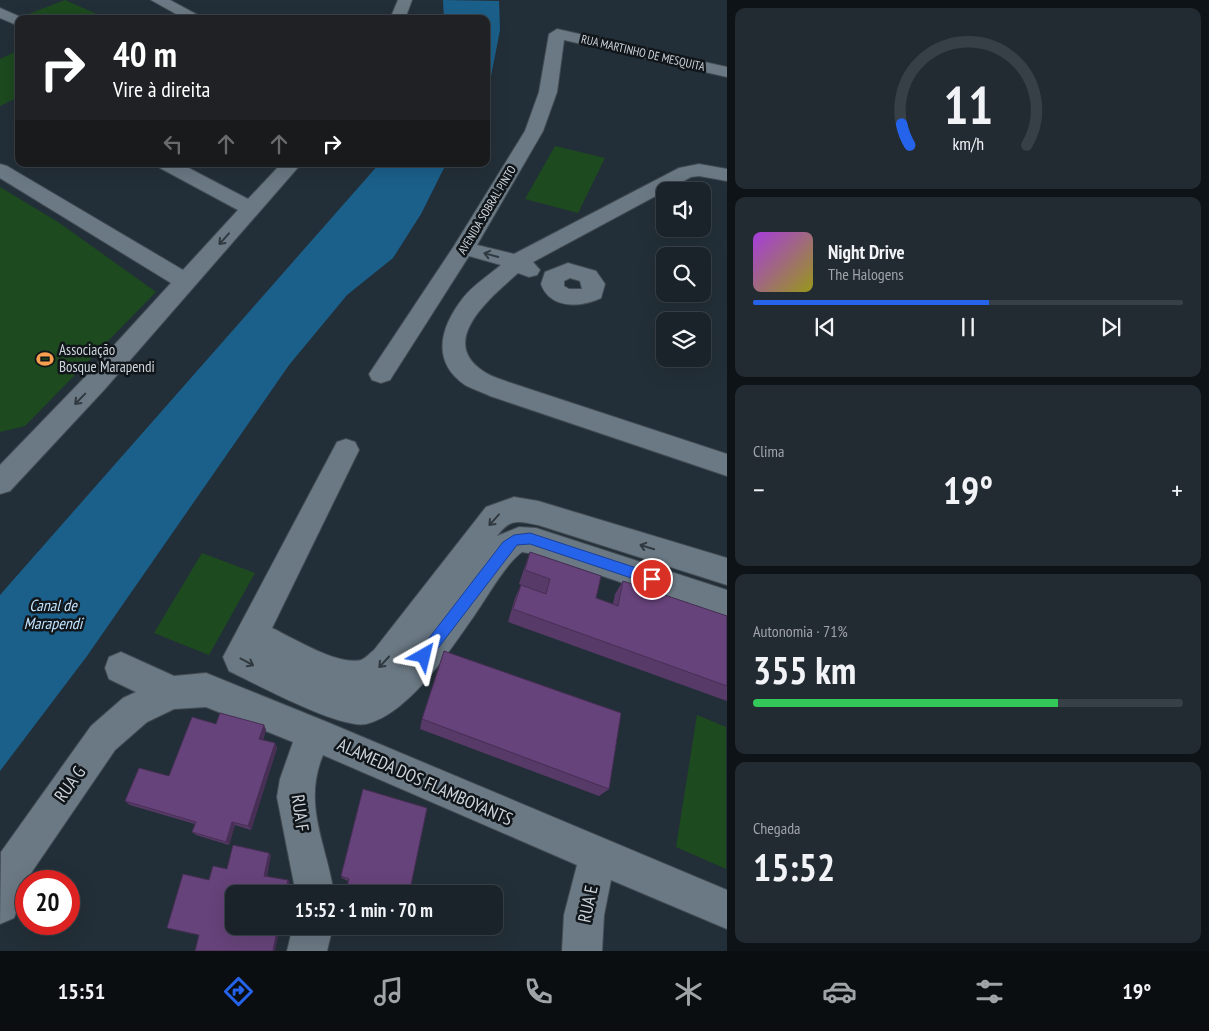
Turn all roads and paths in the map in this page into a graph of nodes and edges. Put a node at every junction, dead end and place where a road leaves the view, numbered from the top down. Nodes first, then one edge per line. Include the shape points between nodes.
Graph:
1 (158, 0) edge
2 (405, 0) edge
3 (0, 13) edge
4 (190, 15) edge
5 (399, 15) edge
6 (15, 19) edge
7 (559, 34) joint
8 (726, 72) edge
9 (173, 167) edge
10 (289, 167) edge
11 (0, 170) edge
12 (726, 176) edge
13 (252, 209) junction
14 (460, 256) junction
15 (508, 269) junction
16 (545, 278) dead end
17 (186, 282) junction
18 (381, 374) dead end
19 (346, 450) dead end
20 (726, 465) edge
21 (0, 483) edge
22 (726, 572) edge
23 (726, 604) edge
24 (252, 636) junction
25 (121, 668) dead end
26 (173, 693) junction
27 (315, 734) junction
28 (598, 857) junction
29 (314, 885) edge
30 (0, 904) edge
31 (726, 910) edge
32 (311, 935) edge
33 (307, 951) edge
34 (582, 951) edge

1 - 4 street
2 - 5 street
3 - 6 street
7 - 8 street, RUA MARTINHO DE MESQUITA
7 - 14 street, AVENIDA SOBRAL PINTO via 556,34 548,92 534,131
9 - 13 street
10 - 13 street
11 - 17 street
12 - 15 street via 699,170 686,172
13 -> 17 street
14 - 15 street
14 - 18 street, AVENIDA SOBRAL PINTO
15 - 16 street
15 - 20 street via 472,302 458,324 453,345 458,362 474,378
17 -> 21 street
19 - 24 street
22 -> 24 street via 538,513 514,509 496,516 374,672 341,676
24 -> 23 street via 239,656 240,660 339,703 365,707 393,692 507,546 523,538
25 - 26 street
26 - 27 street, ALAMEDA DOS FLAMBOYANTS via 206,690
26 - 30 street, RUA G via 135,710 103,738 14,865
27 - 28 street, ALAMEDA DOS FLAMBOYANTS
27 - 29 street, RUA F via 300,766 296,806
28 - 31 street, ALAMEDA DOS FLAMBOYANTS
28 - 34 street, RUA E via 584,913
32 - 33 street

